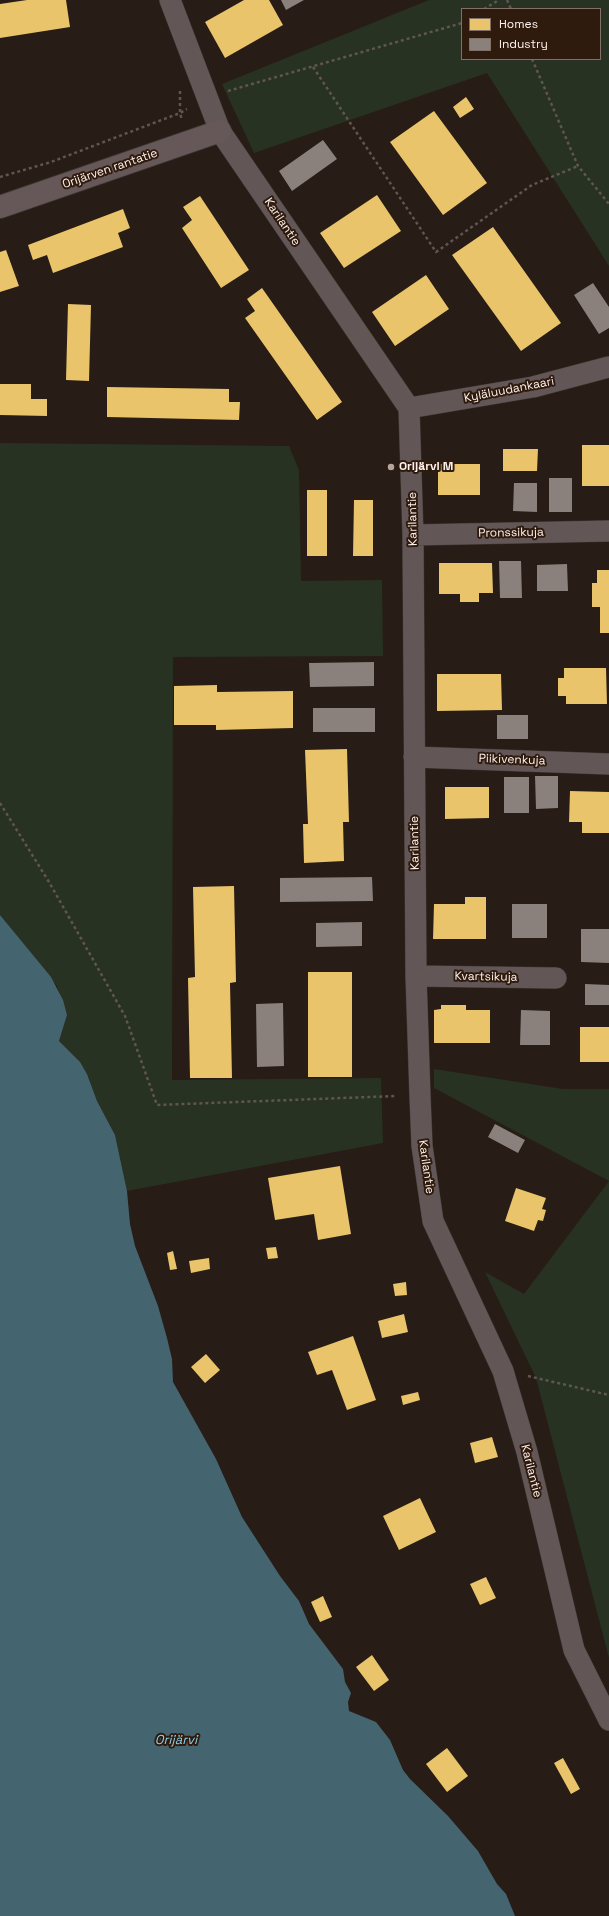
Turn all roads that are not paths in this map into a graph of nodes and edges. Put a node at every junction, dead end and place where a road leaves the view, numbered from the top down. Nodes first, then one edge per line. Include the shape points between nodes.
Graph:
1 (170, 0) edge
2 (220, 131) junction
3 (0, 207) edge
4 (609, 367) edge
5 (409, 408) junction
6 (609, 531) edge
7 (413, 535) junction
8 (414, 756) junction
9 (609, 764) edge
10 (416, 976) junction
11 (556, 978) dead end
12 (609, 1720) edge

1 - 2 street, Karilantie
2 - 3 street, Orijärven rantatie
2 - 5 street, Karilantie
4 - 5 street, Kyläluudankaari via 533,387
5 - 7 street, Karilantie
6 - 7 street, Pronssikuja
7 - 8 street, Karilantie
8 - 9 street, Piikivenkuja
8 - 10 street, Karilantie
10 - 11 street, Kvartsikuja
10 - 12 street, Karilantie via 422,1146 434,1221 503,1371 527,1452 574,1650

